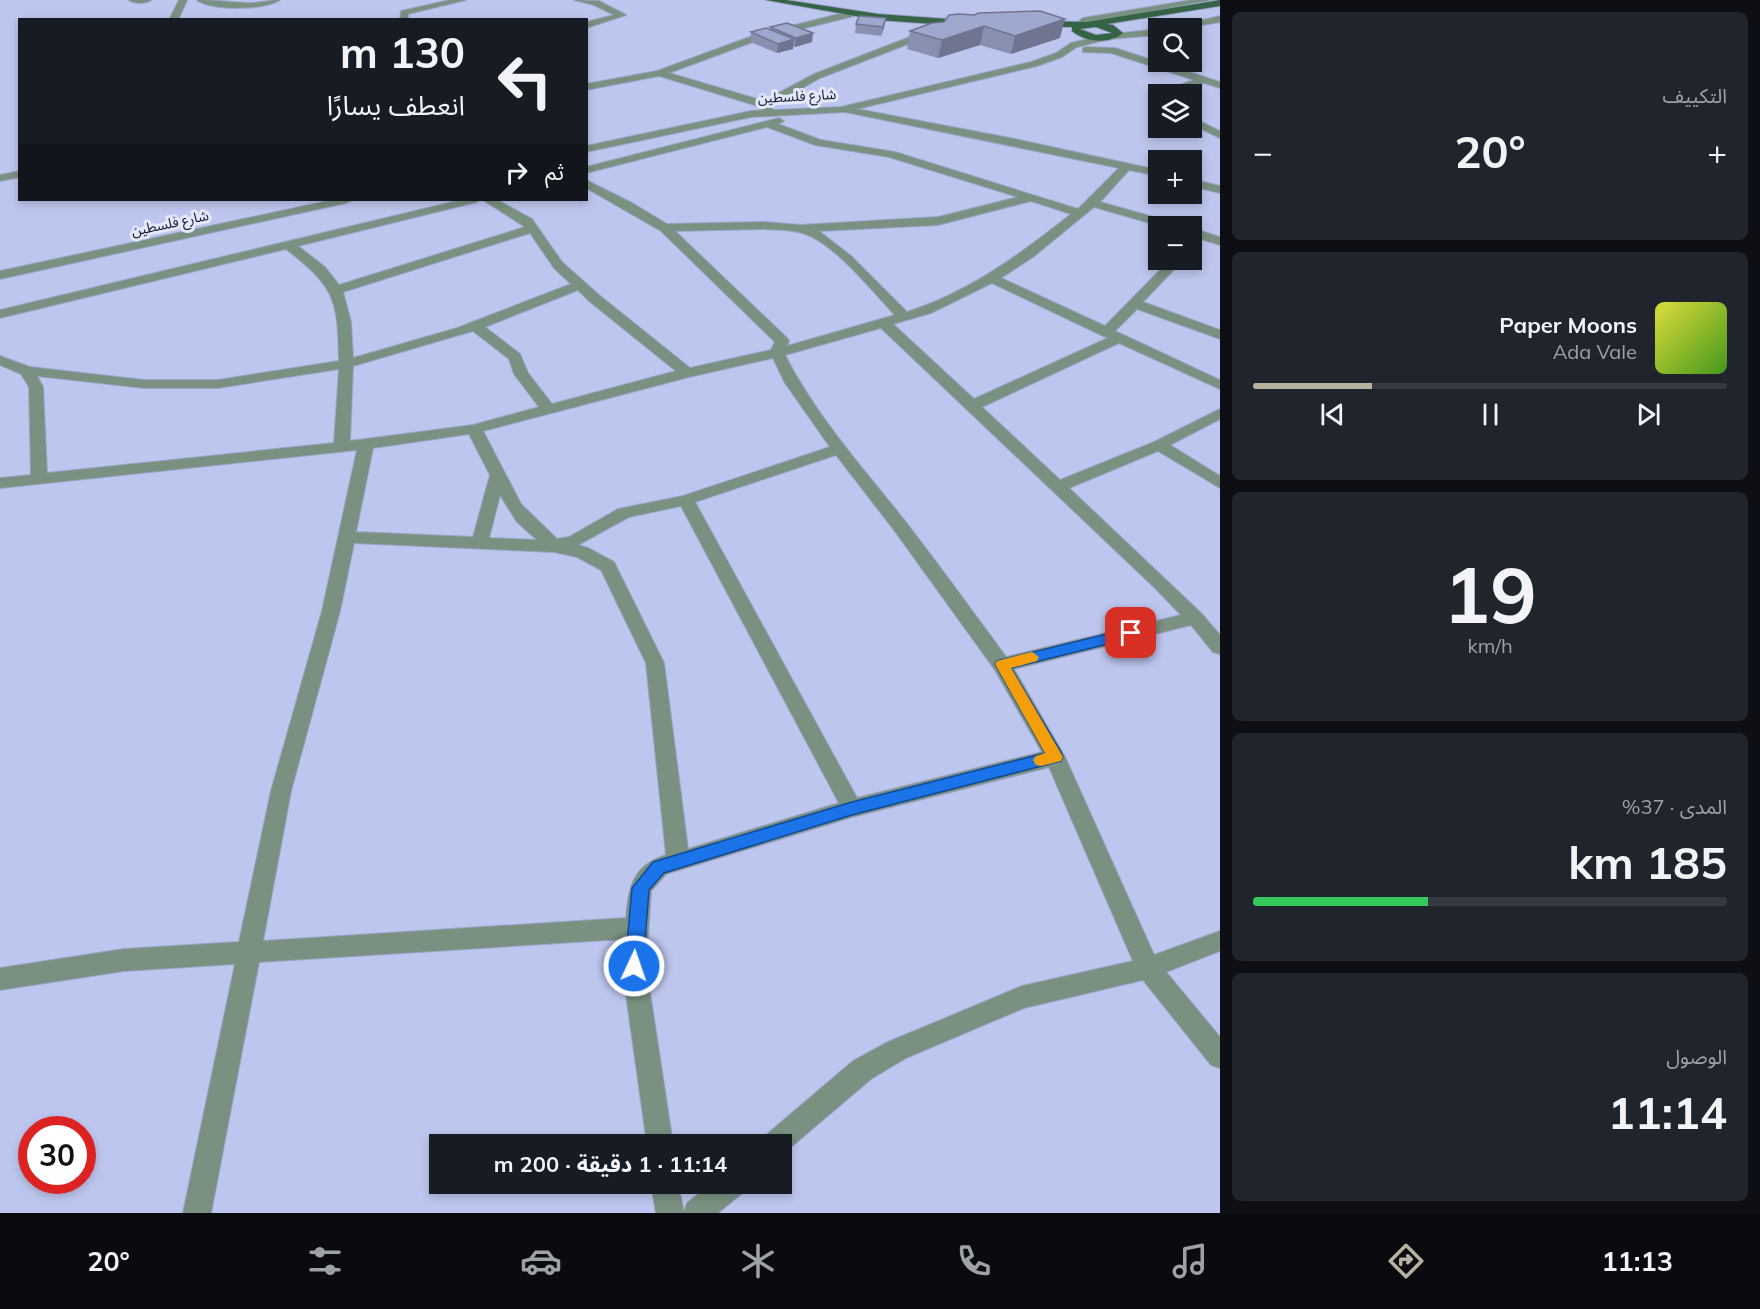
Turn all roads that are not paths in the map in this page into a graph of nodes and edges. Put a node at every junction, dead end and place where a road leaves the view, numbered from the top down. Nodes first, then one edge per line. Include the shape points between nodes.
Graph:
1 (133, 0) edge
2 (147, 0) edge
3 (183, 0) edge
4 (201, 0) edge
5 (276, 0) edge
6 (462, 0) edge
7 (578, 0) edge
8 (770, 0) edge
9 (1208, 0) edge
10 (1220, 3) edge
11 (851, 14) junction
12 (174, 18) edge
13 (404, 18) edge
14 (1135, 18) junction
15 (1220, 19) edge
16 (940, 22) junction
17 (1202, 22) edge
18 (973, 23) edge
19 (588, 24) edge
20 (1087, 24) junction
21 (1148, 32) edge
22 (1078, 33) junction
23 (1112, 34) junction
24 (1074, 45) junction
25 (1112, 50) junction
26 (1059, 54) junction
27 (659, 73) junction
28 (1203, 80) junction
29 (1192, 84) edge
30 (589, 85) edge
31 (1220, 85) edge
32 (841, 110) junction
33 (767, 114) junction
34 (1202, 126) edge
35 (1220, 135) edge
36 (588, 148) edge
37 (1127, 166) junction
38 (588, 169) edge
39 (1148, 171) edge
40 (0, 178) edge
41 (18, 180) edge
42 (588, 184) edge
43 (0, 185) edge
44 (1202, 185) edge
45 (1220, 190) edge
46 (1030, 198) junction
47 (341, 201) edge
48 (469, 201) edge
49 (491, 201) edge
50 (1092, 203) junction
51 (1080, 213) junction
52 (1148, 219) edge
53 (534, 228) junction
54 (664, 228) junction
55 (799, 229) junction
56 (1202, 236) edge
57 (1220, 241) edge
58 (289, 245) junction
59 (1167, 270) edge
60 (0, 275) edge
61 (992, 278) junction
62 (580, 285) junction
63 (336, 290) junction
64 (1134, 303) junction
65 (0, 314) edge
66 (904, 316) junction
67 (885, 323) junction
68 (475, 326) junction
69 (1112, 335) junction
70 (1220, 335) edge
71 (777, 353) junction
72 (0, 360) edge
73 (346, 364) junction
74 (27, 371) junction
75 (687, 373) junction
76 (1220, 385) edge
77 (972, 405) junction
78 (549, 410) junction
79 (1220, 413) edge
80 (474, 429) junction
81 (366, 444) junction
82 (1159, 445) junction
83 (342, 446) junction
84 (839, 449) junction
85 (498, 474) junction
86 (39, 478) junction
87 (0, 483) edge
88 (1220, 483) edge
89 (1058, 487) junction
90 (686, 501) junction
91 (346, 537) junction
92 (480, 541) junction
93 (554, 546) junction
94 (1195, 618) junction
95 (1220, 647) edge
96 (1002, 664) junction
97 (1055, 757) junction
98 (852, 808) junction
99 (678, 861) junction
100 (636, 928) junction
101 (1220, 941) edge
102 (250, 954) junction
103 (1148, 968) junction
104 (0, 979) edge
105 (1220, 1056) edge
106 (659, 1134) edge
107 (787, 1134) edge
108 (667, 1194) edge
109 (719, 1194) edge
110 (197, 1213) edge
111 (670, 1213) edge
112 (697, 1213) edge

1 - 2 street
3 - 12 street
4 - 5 street via 247,6
6 - 13 street via 410,10
7 - 19 street via 622,15
8 - 11 main road
9 - 20 street via 1083,22
10 - 14 main road
11 - 16 main road
11 - 27 street via 758,38
14 - 20 main road
14 - 23 main road
15 - 17 street
16 - 18 main road
16 - 33 street via 936,30 817,76
20 - 22 main road via 1076,27
20 - 22 main road via 1026,25
20 - 23 main road via 1104,25
21 - 23 street, شارع فلسطين
22 - 23 main road
22 - 24 street
23 - 24 street, شارع فلسطين
23 - 25 street
24 - 26 street, شارع فلسطين
25 - 26 street
25 - 28 street
26 - 32 street, شارع فلسطين via 1034,64
27 - 30 street
27 - 33 street
28 - 29 street
28 - 31 street
32 - 33 street, شارع فلسطين via 791,112 794,118
32 - 37 street
33 - 36 street, شارع فلسطين
33 - 38 street
33 - 46 street via 819,143 875,150
34 - 35 street
37 - 39 street
37 - 50 street
40 - 41 street
41 - 43 street
42 - 54 street
44 - 45 street
46 - 51 street
46 - 55 street via 938,221
47 - 60 street, شارع فلسطين
48 - 58 street
49 - 53 street
50 - 51 street
50 - 52 street
51 - 61 street
53 - 62 street via 558,266
53 - 63 street
54 - 55 street
54 - 71 street via 776,333 782,341
55 - 66 street via 827,241
56 - 57 street
58 - 63 street via 323,273
58 - 65 street
59 - 64 street
61 - 66 street via 926,310
61 - 69 street
62 - 68 street
62 - 75 street
63 - 73 street
64 - 69 street
64 - 70 street
66 - 67 street
67 - 71 street
67 - 77 street
68 - 73 street
68 - 78 street via 515,357 521,374
69 - 76 street
69 - 77 street
71 - 75 street
71 - 84 street via 792,382
72 - 74 street
73 - 74 street via 218,384 181,385
73 - 83 street
74 - 86 street via 36,387
75 - 78 street
77 - 89 street
78 - 80 street
79 - 82 street
80 - 81 street
80 - 85 street
81 - 83 street
81 - 91 street
82 - 88 street
82 - 89 street
83 - 86 street
84 - 90 street
84 - 96 street
85 - 92 street
85 - 93 street via 523,518
86 - 87 street
89 - 94 street
90 - 93 street via 624,513 580,538
90 - 98 street
91 - 92 street
91 - 102 street via 331,611 281,791
92 - 93 street
93 - 99 street via 582,552 608,566 654,663
94 - 95 street
94 - 96 street
96 - 97 street
97 - 98 street
97 - 103 street
98 - 99 street
99 - 100 street via 659,867 640,888
100 - 102 street
100 - 106 street via 634,966
101 - 103 street
102 - 104 street via 124,960
102 - 110 street
103 - 105 street
103 - 107 street via 1022,997 897,1050 862,1070
108 - 111 street
109 - 112 street

